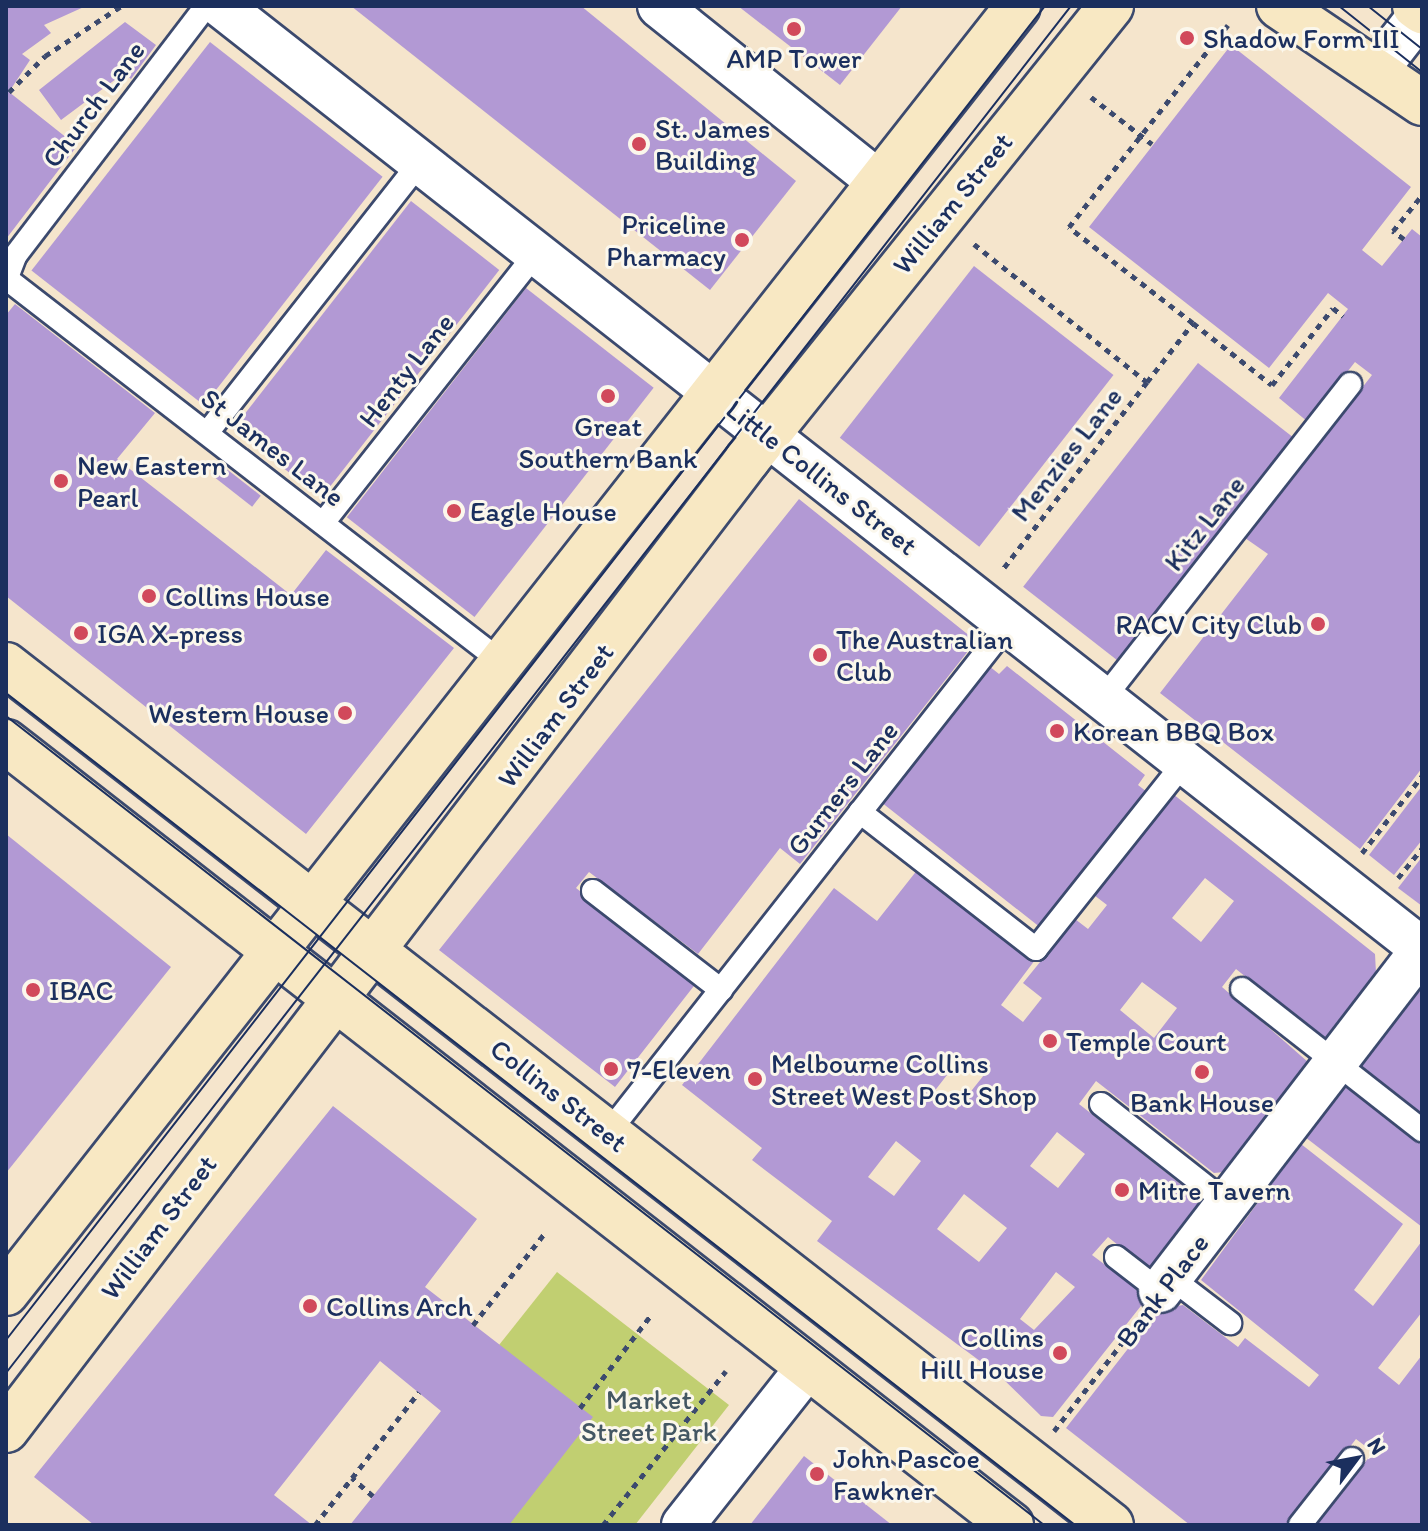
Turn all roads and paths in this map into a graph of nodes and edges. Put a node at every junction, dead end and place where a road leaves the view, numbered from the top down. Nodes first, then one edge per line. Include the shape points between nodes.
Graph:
1 (121, 6) edge
2 (659, 6) edge
3 (1018, 6) edge
4 (1111, 6) edge
5 (1279, 6) edge
6 (1415, 6) edge
7 (219, 7) edge
8 (1422, 12) edge
9 (1228, 25) dead end
10 (1377, 70) junction
11 (9, 92) dead end
12 (1087, 94) dead end
13 (1422, 103) edge
14 (1142, 136) junction
15 (1152, 144) dead end
16 (420, 162) junction
17 (880, 183) junction
18 (1422, 195) edge
19 (1404, 239) dead end
20 (972, 242) dead end
21 (536, 253) junction
22 (6, 279) edge
23 (1343, 316) dead end
24 (1193, 323) junction
25 (1147, 382) junction
26 (1350, 384) dead end
27 (716, 394) junction
28 (207, 433) junction
29 (767, 435) junction
30 (323, 523) junction
31 (997, 575) dead end
32 (1009, 623) junction
33 (503, 663) junction
34 (6, 665) edge
35 (1104, 698) junction
36 (6, 742) edge
37 (1185, 762) junction
38 (1422, 776) edge
39 (860, 812) junction
40 (1422, 848) edge
41 (1354, 863) dead end
42 (593, 891) dead end
43 (1388, 891) dead end
44 (310, 902) junction
45 (271, 948) junction
46 (1422, 949) edge
47 (375, 953) junction
48 (1242, 989) dead end
49 (721, 990) junction
50 (336, 998) junction
51 (1335, 1062) junction
52 (1101, 1104) dead end
53 (1422, 1130) edge
54 (608, 1133) junction
55 (1227, 1203) junction
56 (545, 1233) dead end
57 (1116, 1257) dead end
58 (1165, 1284) junction
59 (6, 1293) edge
60 (651, 1315) dead end
61 (1230, 1323) dead end
62 (473, 1325) dead end
63 (808, 1367) junction
64 (726, 1371) dead end
65 (419, 1392) dead end
66 (580, 1408) dead end
67 (6, 1430) edge
68 (1047, 1439) dead end
69 (1352, 1459) dead end
70 (352, 1478) junction
71 (373, 1496) dead end
72 (315, 1525) edge
73 (603, 1525) edge
74 (683, 1525) edge
75 (1011, 1525) edge
76 (1111, 1525) edge
77 (1300, 1525) edge

1 - 11 path via 45,56
2 - 17 street
3 - 17 street
4 - 29 street, William Street
5 - 10 street
6 - 8 street
7 - 16 street, Little Collins Street
7 - 22 lane, Church Lane via 15,256
8 - 10 street
9 - 14 path
10 - 13 street
12 - 14 path
14 - 15 path
14 - 24 path via 1069,227
16 - 21 street, Little Collins Street
16 - 28 lane
17 - 27 street
18 - 19 path via 1393,231
20 - 25 path, Menzies Lane
21 - 27 street, Little Collins Street
21 - 30 lane, Henty Lane
22 - 28 lane, St James Lane
23 - 24 path via 1333,308 1272,385
24 - 25 path
25 - 31 path, Menzies Lane
26 - 35 lane, Kitz Lane
27 - 29 street, Little Collins Street
27 - 33 street
28 - 30 lane, St James Lane
29 - 32 street, Little Collins Street
29 - 47 street, William Street
30 - 33 lane, St James Lane
32 - 35 street, Little Collins Street
32 - 39 lane, Gurners Lane
33 - 44 street
34 - 44 street, Collins Street
35 - 37 street, Little Collins Street
36 - 45 street
37 - 39 lane via 1036,949
37 - 46 street, Little Collins Street
38 - 41 path
39 - 49 lane, Gurners Lane
40 - 43 path
42 - 49 lane
44 - 45 street
44 - 47 street, Collins Street
45 - 50 street
45 - 59 street
46 - 51 street, Bank Place
47 - 50 street, William Street
47 - 54 street, Collins Street
48 - 51 lane
49 - 54 lane, Gurners Lane
50 - 63 street
50 - 67 street, William Street
51 - 53 lane
51 - 55 street, Bank Place
52 - 55 lane
54 - 76 street, Collins Street
55 - 58 street, Bank Place
56 - 62 path
57 - 58 lane
58 - 61 lane
58 - 68 path, Bank Place
60 - 66 path
63 - 74 street
63 - 75 street
64 - 73 path
65 - 70 path
69 - 77 lane
70 - 71 path
70 - 72 path

